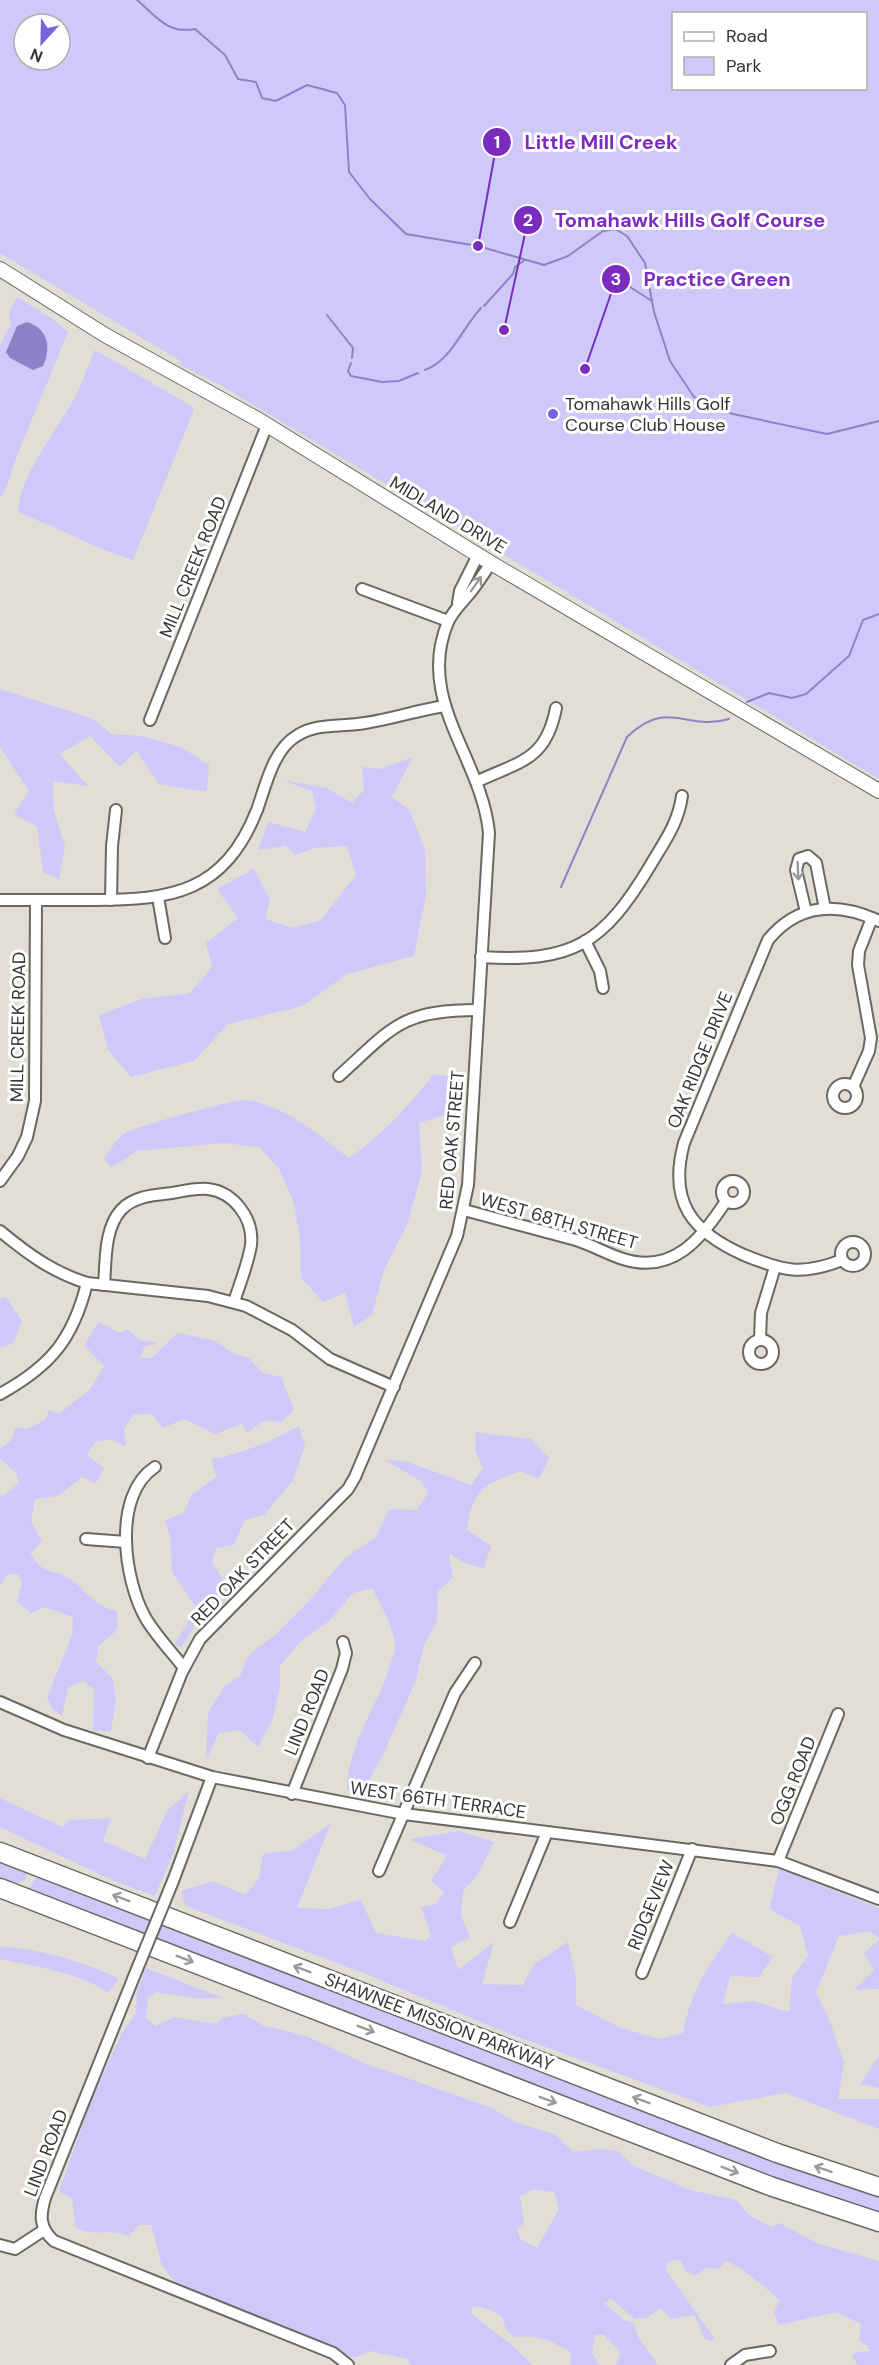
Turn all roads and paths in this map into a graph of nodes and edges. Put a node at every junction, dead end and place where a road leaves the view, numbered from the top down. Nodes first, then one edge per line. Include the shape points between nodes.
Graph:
1 (0, 269) edge
2 (267, 425) junction
3 (478, 555) junction
4 (491, 563) junction
5 (362, 589) dead end
6 (458, 603) junction
7 (448, 621) junction
8 (445, 706) junction
9 (556, 708) dead end
10 (150, 720) dead end
11 (477, 781) junction
12 (879, 791) edge
13 (682, 796) dead end
14 (116, 810) dead end
15 (158, 897) junction
16 (0, 900) edge
17 (36, 900) junction
18 (111, 900) junction
19 (825, 909) junction
20 (806, 912) junction
21 (875, 920) edge
22 (165, 938) dead end
23 (585, 941) junction
24 (481, 957) junction
25 (603, 988) dead end
26 (478, 1010) junction
27 (339, 1076) dead end
28 (853, 1087) dead end
29 (0, 1181) edge
30 (726, 1201) dead end
31 (464, 1210) junction
32 (0, 1231) edge
33 (705, 1233) junction
34 (842, 1260) dead end
35 (775, 1267) junction
36 (87, 1282) junction
37 (104, 1285) junction
38 (234, 1302) junction
39 (760, 1339) dead end
40 (394, 1387) junction
41 (0, 1394) edge
42 (155, 1467) dead end
43 (86, 1539) dead end
44 (126, 1542) junction
45 (343, 1642) dead end
46 (475, 1663) dead end
47 (184, 1668) junction
48 (0, 1702) edge
49 (838, 1714) dead end
50 (148, 1758) junction
51 (212, 1777) junction
52 (292, 1794) junction
53 (404, 1814) junction
54 (547, 1832) junction
55 (692, 1849) junction
56 (0, 1852) edge
57 (778, 1860) junction
58 (380, 1871) dead end
59 (0, 1888) edge
60 (879, 1899) edge
61 (510, 1922) dead end
62 (642, 1973) dead end
63 (879, 2187) edge
64 (879, 2222) edge
65 (44, 2230) junction
66 (0, 2245) edge
67 (770, 2351) dead end
68 (348, 2365) edge
69 (731, 2365) edge

1 - 2 main road, MIDLAND DRIVE via 105,334
2 - 3 main road, MIDLAND DRIVE
2 - 10 street, MILL CREEK ROAD
3 - 4 main road, MIDLAND DRIVE
3 - 6 street
6 -> 4 street, RED OAK STREET
4 - 12 main road, MIDLAND DRIVE
5 - 7 street
6 - 7 street, RED OAK STREET
7 - 8 street, RED OAK STREET via 439,672
8 - 11 street, RED OAK STREET
8 - 15 street via 362,724 313,728 297,735 280,751 246,835 225,862 193,887
9 - 11 street via 543,746
11 - 24 street, RED OAK STREET via 489,833
13 - 23 street via 679,818 638,887 602,931
14 - 18 street
15 - 18 street
15 - 22 street
16 - 17 street
17 - 18 street
17 - 29 street, MILL CREEK ROAD via 35,1101 27,1137
19 - 20 street, OAK RIDGE DRIVE
19 -> 20 street via 816,863 803,857 796,870
19 - 21 street, OAK RIDGE DRIVE via 842,909
20 - 33 street, OAK RIDGE DRIVE via 777,929 761,953 684,1143 678,1186 688,1213
21 - 28 street via 859,951 858,966 871,1038
23 - 24 street via 552,955 524,960
23 - 25 street via 600,970
24 - 26 street, RED OAK STREET
26 - 27 street via 442,1010 410,1019 378,1039
26 - 31 street, RED OAK STREET
30 - 33 street, WEST 68TH STREET
31 - 33 street, WEST 68TH STREET via 579,1241 624,1260 646,1263 680,1255
31 - 40 street, RED OAK STREET via 457,1236
32 - 36 street via 46,1267
33 - 35 street, OAK RIDGE DRIVE via 720,1244
34 - 35 street, OAK RIDGE DRIVE via 807,1271
35 - 39 street via 761,1312
36 - 37 street
36 - 41 street via 76,1318 56,1353 31,1376
37 - 38 street
37 - 38 street via 110,1232 121,1210 145,1196 210,1189 222,1193 241,1209 251,1233
38 - 40 street via 268,1315 330,1359
40 - 47 street, RED OAK STREET via 348,1489 212,1624
42 - 44 street via 132,1501
43 - 44 street
44 - 47 street via 134,1590 146,1618
45 - 52 street, LIND ROAD via 346,1653 342,1670
46 - 53 street via 455,1693
47 - 50 street, RED OAK STREET
48 - 50 street, WEST 66TH TERRACE via 53,1726
49 - 57 street, OGG ROAD
50 - 51 street, WEST 66TH TERRACE
51 - 52 street, WEST 66TH TERRACE
51 - 65 street, LIND ROAD, bridge via 45,2198 41,2220
52 - 53 street, WEST 66TH TERRACE
53 - 54 street, WEST 66TH TERRACE
53 - 58 street
54 - 55 street, WEST 66TH TERRACE
54 - 61 street
55 - 57 street, WEST 66TH TERRACE
55 - 62 street, RIDGEVIEW
63 -> 56 highway, SHAWNEE MISSION PARKWAY via 777,2153
57 - 60 street, WEST 66TH TERRACE
59 -> 64 highway, SHAWNEE MISSION PARKWAY via 770,2186
65 - 66 street via 15,2249
65 - 68 street via 54,2241 333,2353
67 - 69 street via 745,2355

